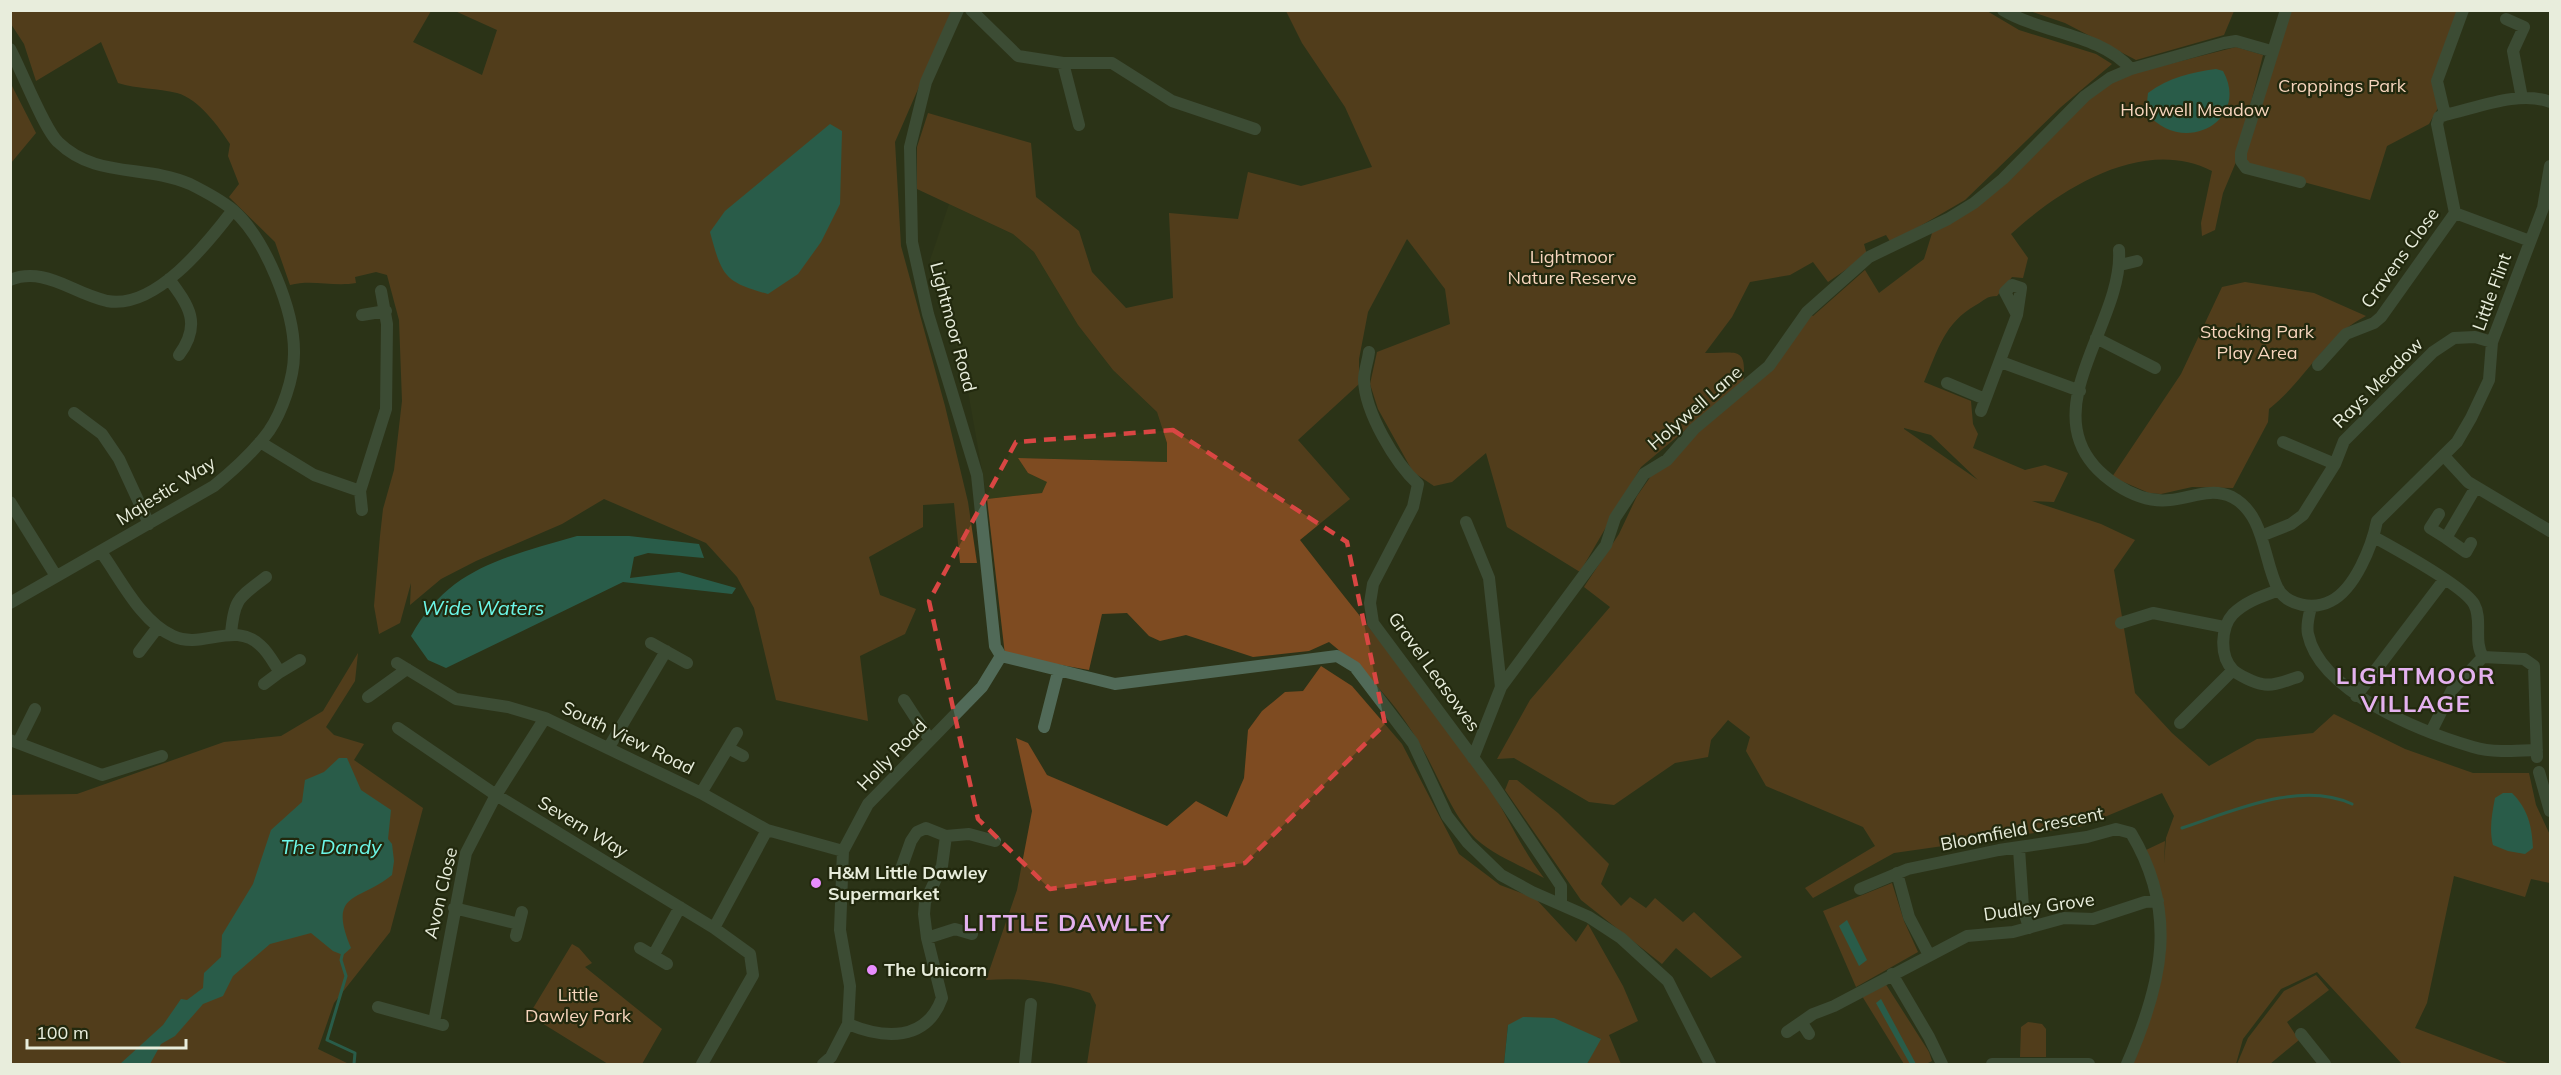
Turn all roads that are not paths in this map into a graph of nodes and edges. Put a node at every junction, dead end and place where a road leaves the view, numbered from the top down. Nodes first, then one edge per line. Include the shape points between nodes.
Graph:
1 (958, 10) edge
2 (971, 10) edge
3 (2003, 10) edge
4 (2286, 10) edge
5 (2463, 10) edge
6 (2506, 19) dead end
7 (10, 49) edge
8 (2271, 51) junction
9 (1063, 63) junction
10 (2131, 69) junction
11 (2522, 98) junction
12 (2550, 102) edge
13 (2445, 115) junction
14 (1079, 125) dead end
15 (1255, 129) dead end
16 (2550, 166) edge
17 (2300, 182) dead end
18 (2547, 208) edge
19 (233, 210) junction
20 (2455, 213) junction
21 (2530, 241) junction
22 (2119, 250) dead end
23 (2137, 261) dead end
24 (2120, 265) junction
25 (169, 279) junction
26 (10, 280) edge
27 (381, 291) dead end
28 (386, 312) junction
29 (362, 315) dead end
30 (2017, 315) dead end
31 (2096, 338) junction
32 (2492, 342) junction
33 (1369, 352) dead end
34 (179, 355) dead end
35 (2001, 362) junction
36 (2318, 364) dead end
37 (2155, 368) dead end
38 (1947, 383) dead end
39 (2080, 391) junction
40 (74, 413) dead end
41 (260, 442) junction
42 (2283, 442) dead end
43 (2444, 456) junction
44 (2335, 464) junction
45 (2476, 487) junction
46 (360, 491) junction
47 (10, 502) edge
48 (362, 510) dead end
49 (2439, 514) dead end
50 (1466, 522) dead end
51 (149, 524) junction
52 (2550, 531) edge
53 (2261, 536) junction
54 (2374, 537) junction
55 (2446, 538) junction
56 (2471, 543) dead end
57 (102, 552) junction
58 (56, 576) junction
59 (2444, 580) junction
60 (262, 584) dead end
61 (2279, 590) junction
62 (10, 603) edge
63 (2311, 607) junction
64 (2121, 623) dead end
65 (158, 627) junction
66 (2224, 627) junction
67 (231, 634) junction
68 (651, 643) dead end
69 (666, 651) junction
70 (138, 652) dead end
71 (1001, 656) junction
72 (2483, 657) junction
73 (300, 660) dead end
74 (687, 663) dead end
75 (2233, 670) junction
76 (280, 672) junction
77 (1058, 672) junction
78 (2298, 677) dead end
79 (264, 684) dead end
80 (1501, 687) junction
81 (2356, 696) junction
82 (368, 697) dead end
83 (904, 700) dead end
84 (35, 709) dead end
85 (2537, 716) junction
86 (2550, 716) edge
87 (545, 718) junction
88 (2180, 723) dead end
89 (1044, 727) dead end
90 (398, 728) dead end
91 (2431, 732) junction
92 (737, 733) dead end
93 (930, 740) junction
94 (14, 741) edge
95 (609, 747) junction
96 (728, 748) junction
97 (162, 756) dead end
98 (743, 756) dead end
99 (1473, 758) junction
100 (2539, 772) dead end
101 (701, 794) junction
102 (496, 795) junction
103 (2550, 811) edge
104 (767, 830) junction
105 (946, 836) junction
106 (995, 841) dead end
107 (2019, 849) junction
108 (843, 851) junction
109 (901, 868) dead end
110 (1897, 873) junction
111 (1860, 889) dead end
112 (2158, 901) junction
113 (1561, 903) junction
114 (680, 906) junction
115 (454, 908) junction
116 (519, 924) dead end
117 (714, 928) junction
118 (2029, 928) junction
119 (972, 934) dead end
120 (927, 938) junction
121 (640, 948) dead end
122 (1929, 955) junction
123 (653, 956) junction
124 (667, 964) dead end
125 (1892, 974) junction
126 (1031, 1004) dead end
127 (378, 1007) dead end
128 (1802, 1023) junction
129 (848, 1024) junction
130 (1787, 1032) dead end
131 (1809, 1034) dead end
132 (2301, 1034) dead end
133 (702, 1065) edge
134 (823, 1065) edge
135 (1025, 1065) edge
136 (1710, 1065) edge
137 (1941, 1065) edge
138 (1992, 1065) edge
139 (2089, 1065) edge
140 (2127, 1065) edge
141 (2325, 1065) edge

1 - 71 street, Lightmoor Road via 926,82 910,147 912,242 928,314 977,475 995,646
2 - 9 street via 1018,56
3 - 10 street via 2102,47 2120,56
4 - 8 street
5 - 13 street via 2437,81
6 - 11 street via 2524,27 2513,51
7 - 19 street, Majestic Way via 48,128 56,141 74,154 97,166 156,174 189,184
8 - 10 street, Holywell Lane via 2236,41
8 - 17 street via 2241,161 2246,168
9 - 14 street
9 - 15 street via 1112,63 1172,101
10 - 80 street, Holywell Lane via 2085,96 1974,203 1869,257 1807,312 1769,366 1694,429 1667,459 1644,474 1615,518 1606,545
11 - 12 street
11 - 13 street
13 - 20 street via 2439,117 2437,124
16 - 18 street, Little Flint
18 - 21 street, Little Flint
19 - 25 street via 210,240
19 - 41 street, Majestic Way via 262,245 276,276 294,354 285,397
20 - 21 street
20 - 36 street, Cravens Close via 2381,317 2346,334
21 - 32 street, Little Flint
22 - 24 street
23 - 24 street
24 - 31 street via 2116,287
25 - 26 street via 130,300 108,301 39,276
25 - 34 street via 187,303 192,323 189,341
27 - 28 street
28 - 29 street
28 - 46 street via 386,409
30 - 35 street
31 - 37 street
31 - 39 street
32 - 43 street, Little Flint via 2489,381 2457,442
32 - 44 street, Rays Meadow via 2475,337 2454,338 2433,352 2344,441
33 - 99 street, Gravel Leasowes via 1364,380 1369,406 1403,470 1418,484 1413,507 1373,584 1372,623
35 - 38 street via 1983,405
35 - 39 street
39 - 53 street via 2076,421 2080,443 2111,480 2141,498 2159,501 2220,493 2244,506
40 - 51 street via 102,434
41 - 46 street via 314,475
41 - 51 street, Majestic Way via 244,462 214,486
42 - 44 street
43 - 45 street
43 - 54 street, Little Flint via 2377,521
44 - 53 street, Rays Meadow via 2303,515
45 - 52 street
45 - 55 street
46 - 48 street
47 - 58 street
49 - 55 street via 2430,528
50 - 80 street via 1489,578
51 - 57 street, Majestic Way
53 - 61 street
54 - 59 street
54 - 63 street, Little Flint via 2339,597
55 - 56 street via 2466,552
57 - 58 street, Majestic Way
57 - 65 street
58 - 62 street, Majestic Way
59 - 72 street via 2474,604 2477,643
59 - 81 street
60 - 67 street via 242,595 233,608
61 - 63 street via 2289,599
61 - 66 street via 2249,602
63 - 81 street via 2307,623 2314,649
64 - 66 street via 2153,613
65 - 67 street via 188,641
65 - 70 street
66 - 75 street via 2224,653
67 - 76 street via 248,637 261,646
68 - 69 street
69 - 74 street
69 - 95 street
71 - 77 street
71 - 93 street, Holly Road via 982,687
72 - 85 street via 2524,658 2534,666
72 - 91 street via 2452,690
73 - 76 street
75 - 78 street via 2262,684
75 - 88 street
76 - 79 street
77 - 89 street
77 - 113 street via 1115,684 1337,656 1354,667 1413,744 1447,816 1468,843 1501,875
80 - 99 street, Holywell Lane
81 - 91 street
82 - 87 street, South View Road via 402,666 456,699 508,707
83 - 93 street
84 - 94 street
85 - 86 street
85 - 91 street via 2537,754 2474,747
87 - 95 street, South View Road
87 - 102 street, Avon Close
90 - 102 street, Severn Way
92 - 96 street
93 - 108 street, Holly Road via 868,804
94 - 97 street via 102,775
95 - 101 street, South View Road
96 - 98 street
96 - 101 street
99 - 113 street, Gravel Leasowes via 1561,886
100 - 103 street
101 - 104 street, South View Road
102 - 114 street, Severn Way
102 - 115 street, Avon Close via 466,853
104 - 108 street, South View Road
104 - 117 street
105 - 106 street via 969,834
105 - 109 street via 926,828 917,832
105 - 120 street via 942,866 926,902
107 - 110 street, Bloomfield Crescent
107 - 112 street, Bloomfield Crescent via 2126,830 2136,842
107 - 118 street via 2023,907
108 - 129 street, Holly Road via 840,930 850,986
110 - 111 street, Bloomfield Crescent
110 - 122 street via 1910,917
112 - 118 street, Dudley Grove via 2093,920 2064,918
112 - 140 street, Bloomfield Crescent via 2161,917 2156,989
113 - 136 street via 1621,938 1668,981
114 - 117 street, Severn Way
114 - 123 street
115 - 116 street
115 - 127 street, Avon Close via 438,1023
117 - 133 street, Severn Way via 750,954 753,975
118 - 122 street, Dudley Grove via 1967,936
119 - 120 street via 955,929
120 - 129 street via 942,998 932,1018 923,1025 886,1036
121 - 123 street
122 - 125 street, Dudley Grove
123 - 124 street
125 - 128 street, Dudley Grove
125 - 137 street
126 - 135 street
128 - 130 street, Dudley Grove
128 - 131 street
129 - 134 street, Holly Road
132 - 141 street
138 - 139 street

